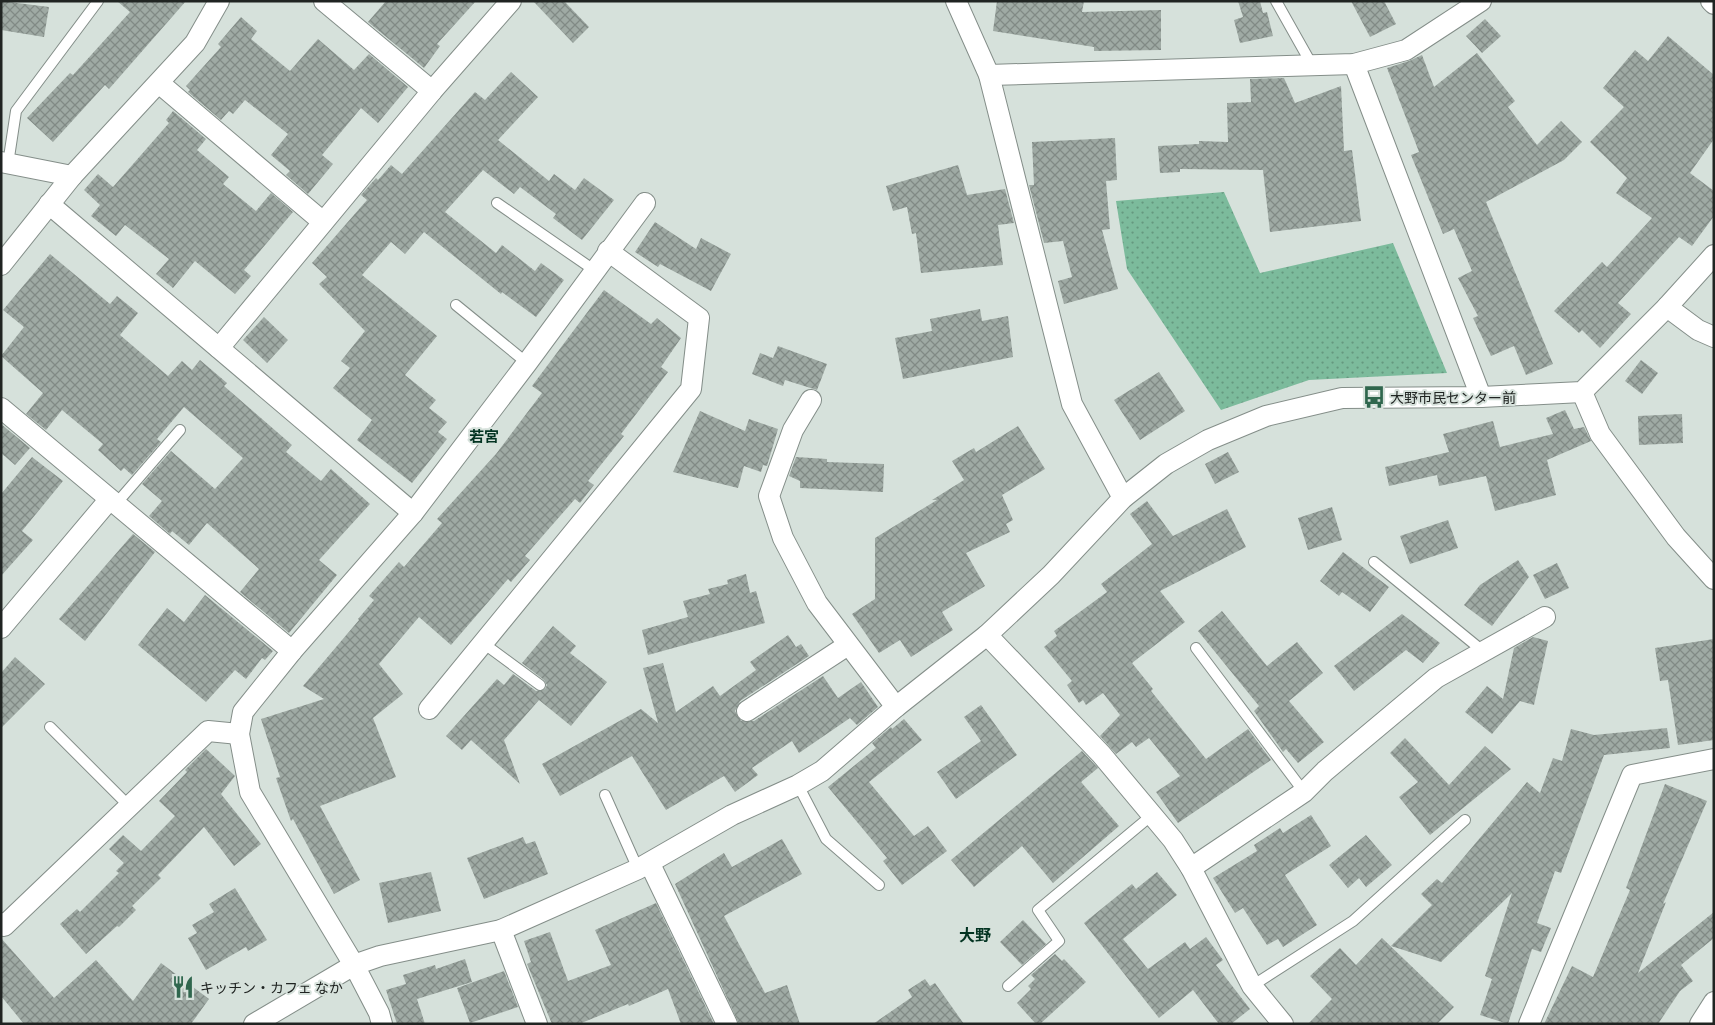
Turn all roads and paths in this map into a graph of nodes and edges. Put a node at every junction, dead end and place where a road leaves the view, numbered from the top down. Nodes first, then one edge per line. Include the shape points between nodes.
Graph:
1 (98, 1) edge
2 (219, 1) edge
3 (324, 1) edge
4 (511, 1) edge
5 (956, 1) edge
6 (1276, 1) edge
7 (1481, 1) edge
8 (1710, 1) edge
9 (1714, 4) edge
10 (1354, 64) junction
11 (1312, 65) junction
12 (989, 75) junction
13 (159, 84) junction
14 (432, 91) junction
15 (5, 163) edge
16 (72, 176) junction
17 (497, 203) dead end
18 (645, 203) dead end
19 (49, 204) junction
20 (324, 222) junction
21 (608, 252) junction
22 (1714, 255) edge
23 (1, 266) edge
24 (594, 270) junction
25 (456, 305) dead end
26 (1667, 306) junction
27 (1714, 337) edge
28 (219, 348) junction
29 (527, 363) junction
30 (1582, 392) junction
31 (1481, 398) junction
32 (811, 400) dead end
33 (1, 408) edge
34 (180, 430) dead end
35 (1123, 498) junction
36 (112, 502) junction
37 (412, 513) junction
38 (1374, 562) dead end
39 (1714, 578) edge
40 (1545, 617) dead end
41 (1, 628) edge
42 (987, 635) junction
43 (483, 643) junction
44 (848, 645) junction
45 (1196, 648) dead end
46 (292, 651) junction
47 (1484, 652) junction
48 (540, 686) dead end
49 (896, 708) junction
50 (429, 709) dead end
51 (747, 711) dead end
52 (50, 727) dead end
53 (239, 734) junction
54 (1714, 759) edge
55 (798, 785) junction
56 (1304, 792) junction
57 (606, 795) dead end
58 (129, 806) junction
59 (1152, 815) junction
60 (1465, 820) dead end
61 (644, 867) junction
62 (1191, 868) junction
63 (879, 885) dead end
64 (1, 923) edge
65 (501, 930) junction
66 (354, 965) junction
67 (1008, 986) dead end
68 (1252, 986) junction
69 (1714, 1002) edge
70 (254, 1024) edge
71 (382, 1024) edge
72 (537, 1024) edge
73 (727, 1024) edge
74 (1283, 1024) edge
75 (1529, 1024) edge
76 (1700, 1024) edge

1 - 15 lane via 16,111
2 - 13 street via 194,43
3 - 14 street
4 - 14 street
5 - 12 street
6 - 11 lane
7 - 10 street via 1406,50
8 - 9 street
10 - 11 street
10 - 31 street
11 - 12 street
12 - 35 street via 1072,404
13 - 16 street
13 - 20 street
14 - 20 street
15 - 16 street
16 - 19 street
17 - 24 lane
18 - 21 street
19 - 23 street
19 - 28 street
20 - 28 street
21 - 24 street
21 - 43 street via 699,318 691,389
22 - 26 street
24 - 29 street
25 - 29 lane
26 - 27 street via 1698,330
26 - 30 street
28 - 37 street
29 - 37 street
30 - 31 street
30 - 39 street via 1600,434 1676,537
31 - 35 street via 1342,398 1266,416 1208,440 1166,464
32 - 44 street via 793,430 769,496 783,538 817,603
33 - 36 street
34 - 36 lane
35 - 42 street via 1050,576
36 - 41 street
36 - 46 street
37 - 46 street
38 - 47 lane
40 - 47 street
42 - 49 street
42 - 59 street via 1101,754
43 - 48 lane
43 - 50 street
44 - 49 street
44 - 51 street
45 - 56 lane
46 - 53 street via 243,712
47 - 56 street via 1436,678
49 - 55 street via 822,771
52 - 58 lane
53 - 58 street via 208,731
53 - 66 street via 250,792
54 - 75 street via 1632,775
55 - 61 street via 732,815
55 - 63 lane via 826,839
56 - 62 street
57 - 61 lane
58 - 64 street via 4,926
59 - 62 street
59 - 67 lane via 1038,910 1059,941
60 - 68 lane via 1353,921
61 - 65 street
61 - 73 street
62 - 68 street
65 - 66 street via 380,956
65 - 72 street
66 - 70 street
66 - 71 street
68 - 74 street
69 - 76 street

